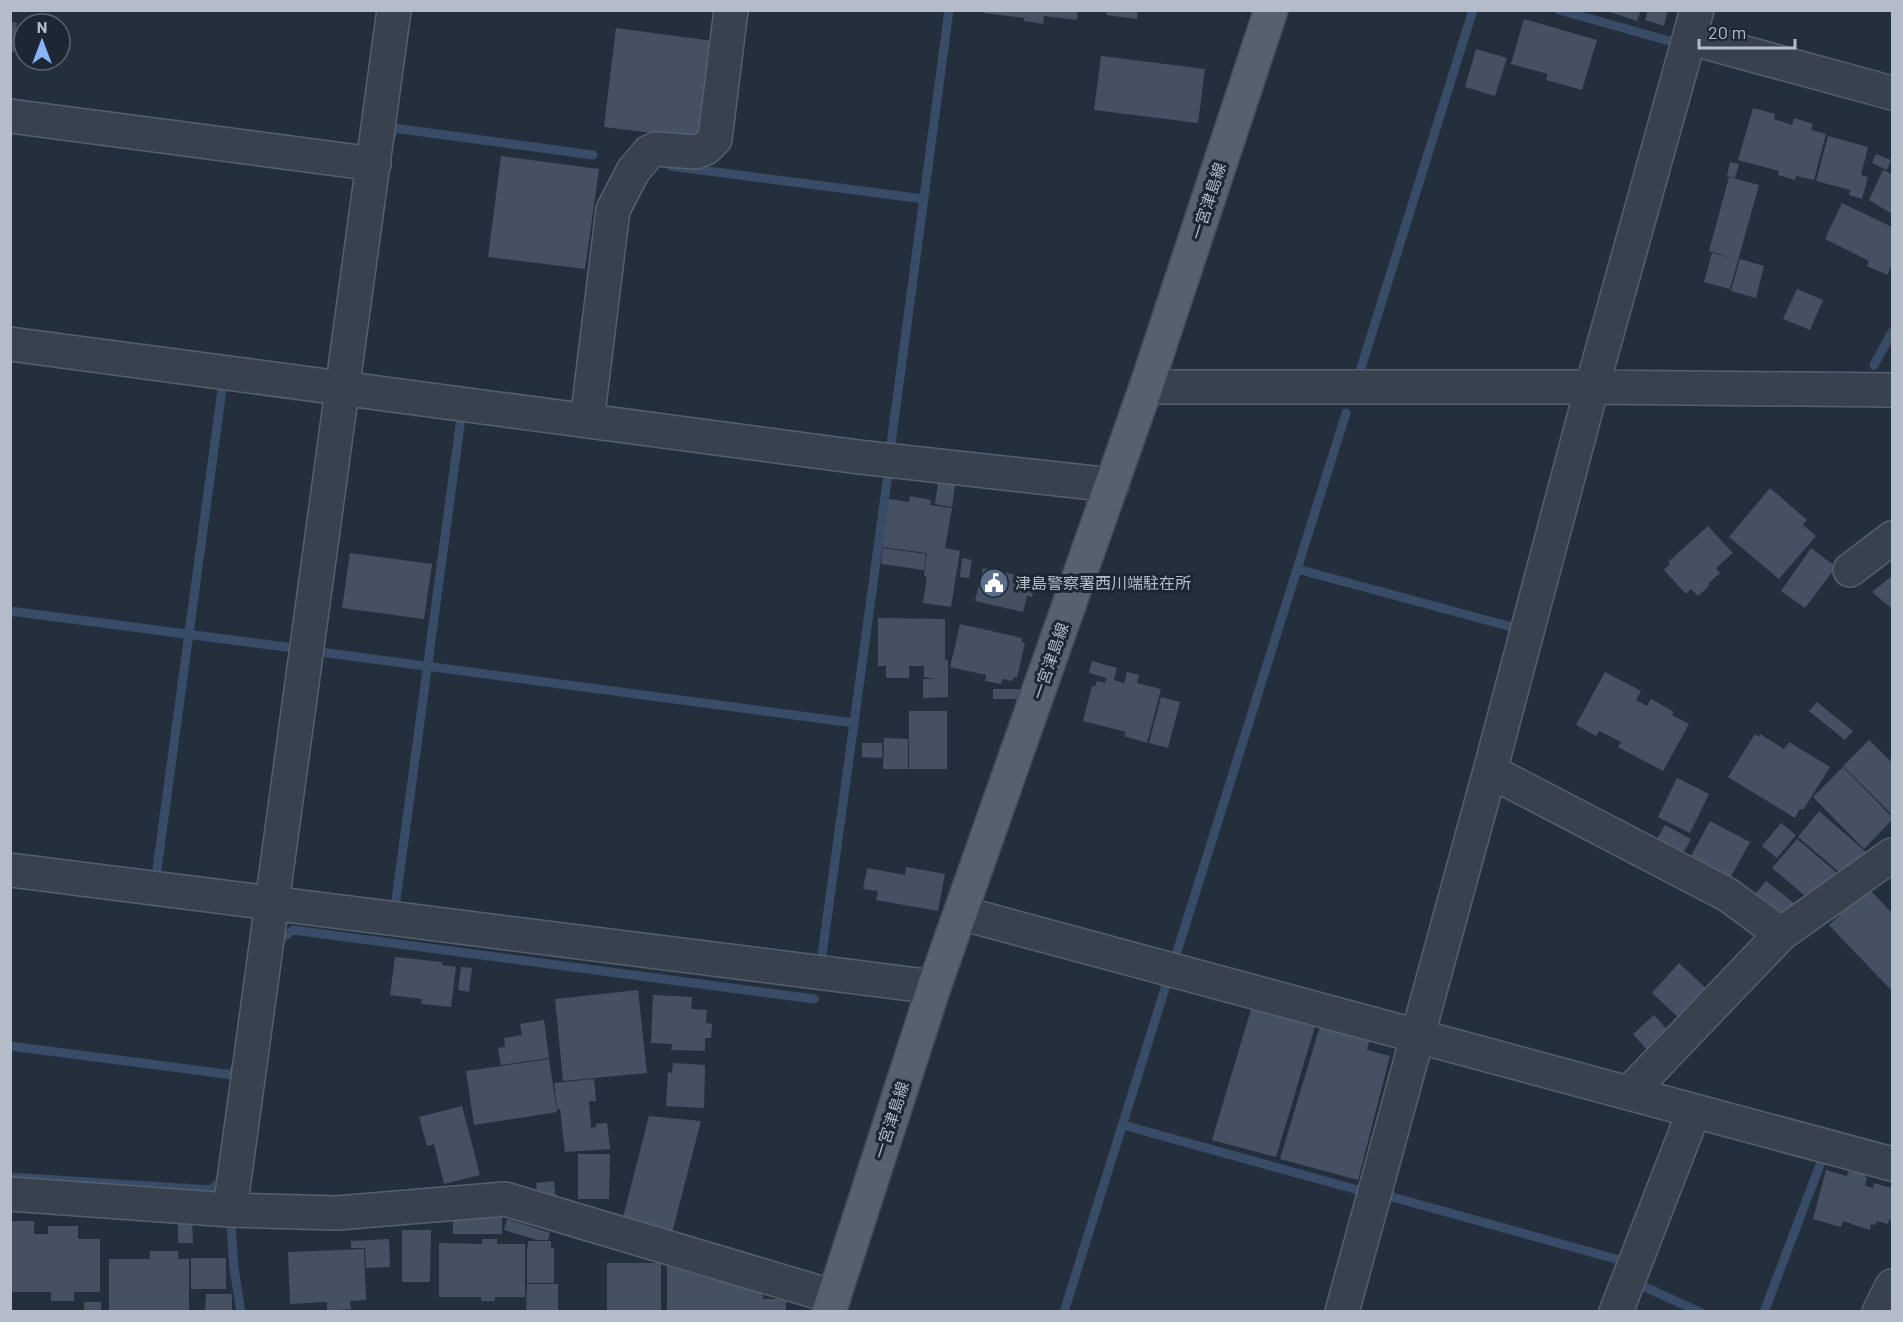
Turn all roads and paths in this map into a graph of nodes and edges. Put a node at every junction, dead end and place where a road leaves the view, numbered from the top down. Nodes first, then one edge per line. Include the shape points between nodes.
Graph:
1 (394, 10) edge
2 (731, 10) edge
3 (1271, 10) edge
4 (1694, 24) edge
5 (1893, 93) edge
6 (10, 116) edge
7 (374, 164) junction
8 (10, 344) edge
9 (1146, 387) junction
10 (1592, 387) junction
11 (343, 390) junction
12 (1893, 390) edge
13 (587, 422) junction
14 (1112, 485) junction
15 (1893, 538) edge
16 (1850, 570) dead end
17 (1491, 771) junction
18 (1893, 855) edge
19 (10, 870) edge
20 (273, 903) junction
21 (961, 913) junction
22 (1781, 934) junction
23 (934, 987) junction
24 (1418, 1035) junction
25 (1629, 1093) junction
26 (1694, 1111) junction
27 (1893, 1164) edge
28 (10, 1194) edge
29 (230, 1210) junction
30 (1893, 1286) edge
31 (831, 1304) edge
32 (1342, 1311) edge
33 (1616, 1311) edge
34 (1879, 1311) edge

1 - 7 street
2 - 13 street via 715,139 696,152 649,152 633,171 613,210
3 - 9 main road, 一宮津島線
4 - 5 street
4 - 10 street
6 - 7 street
7 - 11 street
8 - 11 street
9 - 10 street
9 - 14 main road, 一宮津島線
10 - 12 street
10 - 17 street
11 - 13 street
11 - 20 street
13 - 14 street
14 - 21 main road, 一宮津島線
15 - 16 street
17 - 22 street via 1728,895
17 - 24 street
18 - 22 street
19 - 20 street
20 - 23 street
20 - 29 street
21 - 23 main road, 一宮津島線
21 - 24 street
22 - 25 street
23 - 31 main road, 一宮津島線
24 - 25 street
24 - 32 street
25 - 26 street
26 - 27 street
26 - 33 street
28 - 29 street
29 - 31 street via 337,1213 505,1199
30 - 34 street

